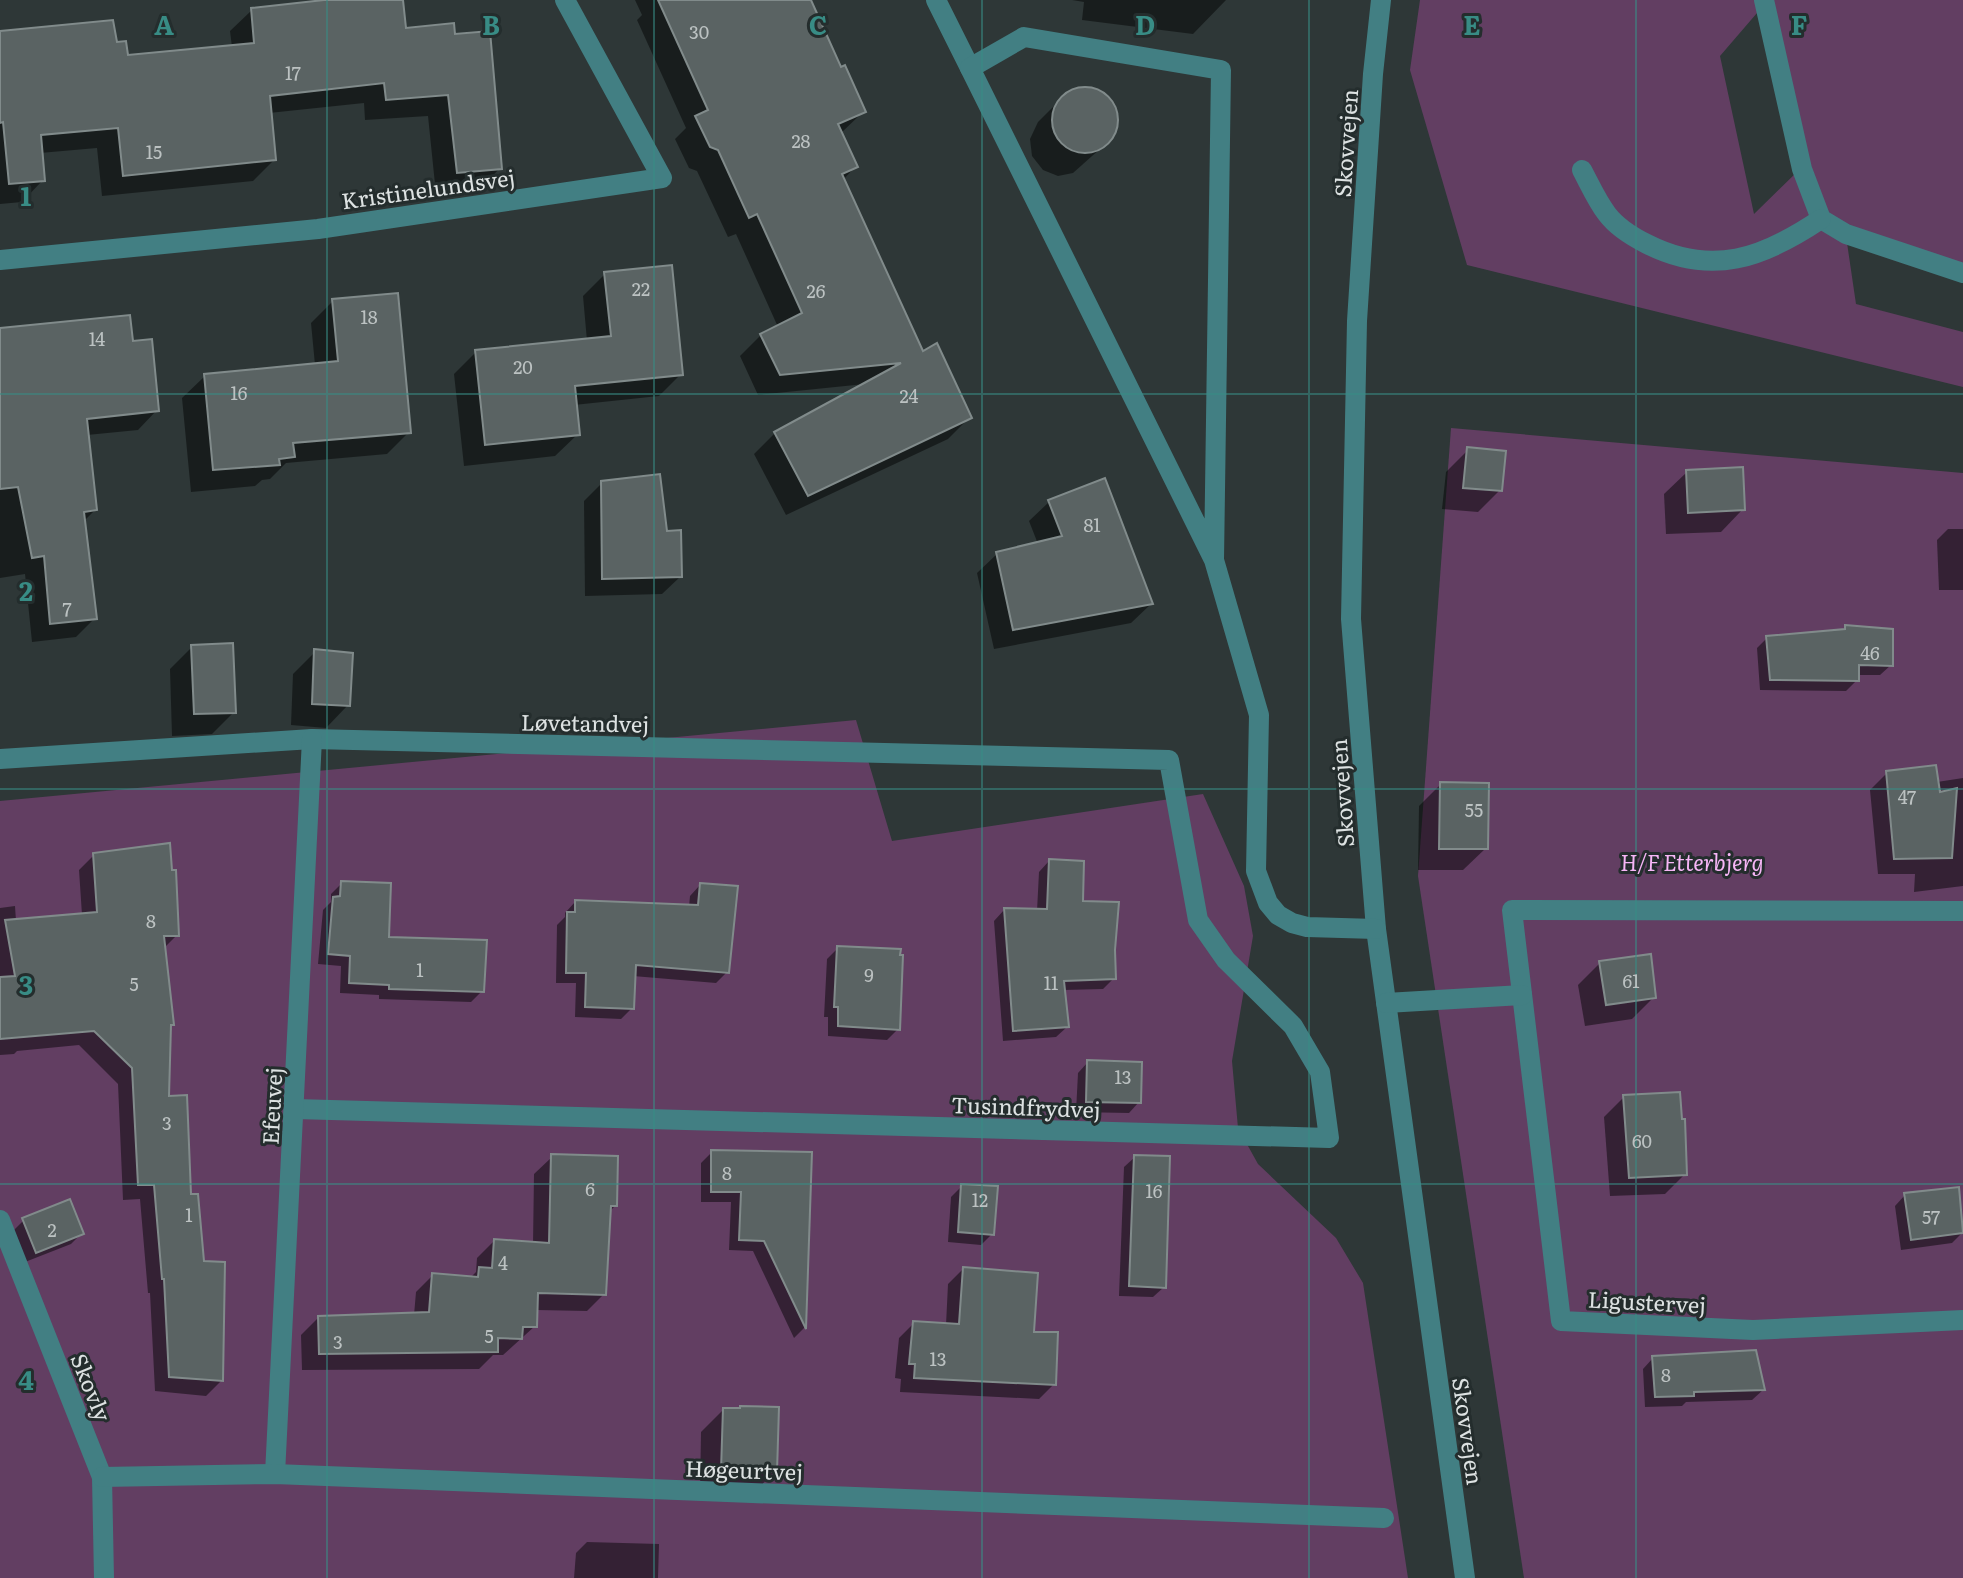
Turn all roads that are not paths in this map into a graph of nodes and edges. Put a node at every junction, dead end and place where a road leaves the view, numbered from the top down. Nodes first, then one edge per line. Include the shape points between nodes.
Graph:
1 (565, 0) edge
2 (936, 0) edge
3 (1381, 0) edge
4 (1764, 0) edge
5 (970, 68) junction
6 (1582, 170) dead end
7 (1821, 219) junction
8 (0, 260) edge
9 (1963, 273) edge
10 (1214, 560) junction
11 (312, 739) junction
12 (0, 759) edge
13 (1169, 760) joint
14 (1963, 911) edge
15 (1376, 929) junction
16 (1522, 995) junction
17 (1386, 1003) junction
18 (295, 1109) junction
19 (0, 1220) edge
20 (1963, 1320) edge
21 (275, 1474) junction
22 (102, 1477) junction
23 (1384, 1518) dead end
24 (104, 1578) edge
25 (1465, 1578) edge

1 - 8 street, Kristinelundsvej via 662,178 318,229
2 - 5 street
3 - 15 street, Skovvejen via 1357,321 1351,619
4 - 7 street via 1802,169
5 - 10 street
5 - 10 street via 1024,37 1221,70
6 - 7 street via 1608,216 1673,257 1748,257
7 - 9 street via 1846,234
10 - 15 street via 1259,715 1255,852 1261,889 1278,915 1292,923
11 - 12 street, Løvetandvej
11 - 13 street, Løvetandvej
11 - 18 street, Efeuvej
13 - 18 street, Tusindfrydvej via 1198,920 1226,960 1293,1026 1320,1072 1329,1138
14 - 16 street, Ligustervej via 1512,910
15 - 17 street, Skovvejen
16 - 17 street
16 - 20 street, Ligustervej via 1561,1321 1753,1330
17 - 25 street, Skovvejen
18 - 21 street, Efeuvej
19 - 22 street, Skovly
21 - 22 street, Høgeurtvej
21 - 23 street, Høgeurtvej
22 - 24 street, Skovly

